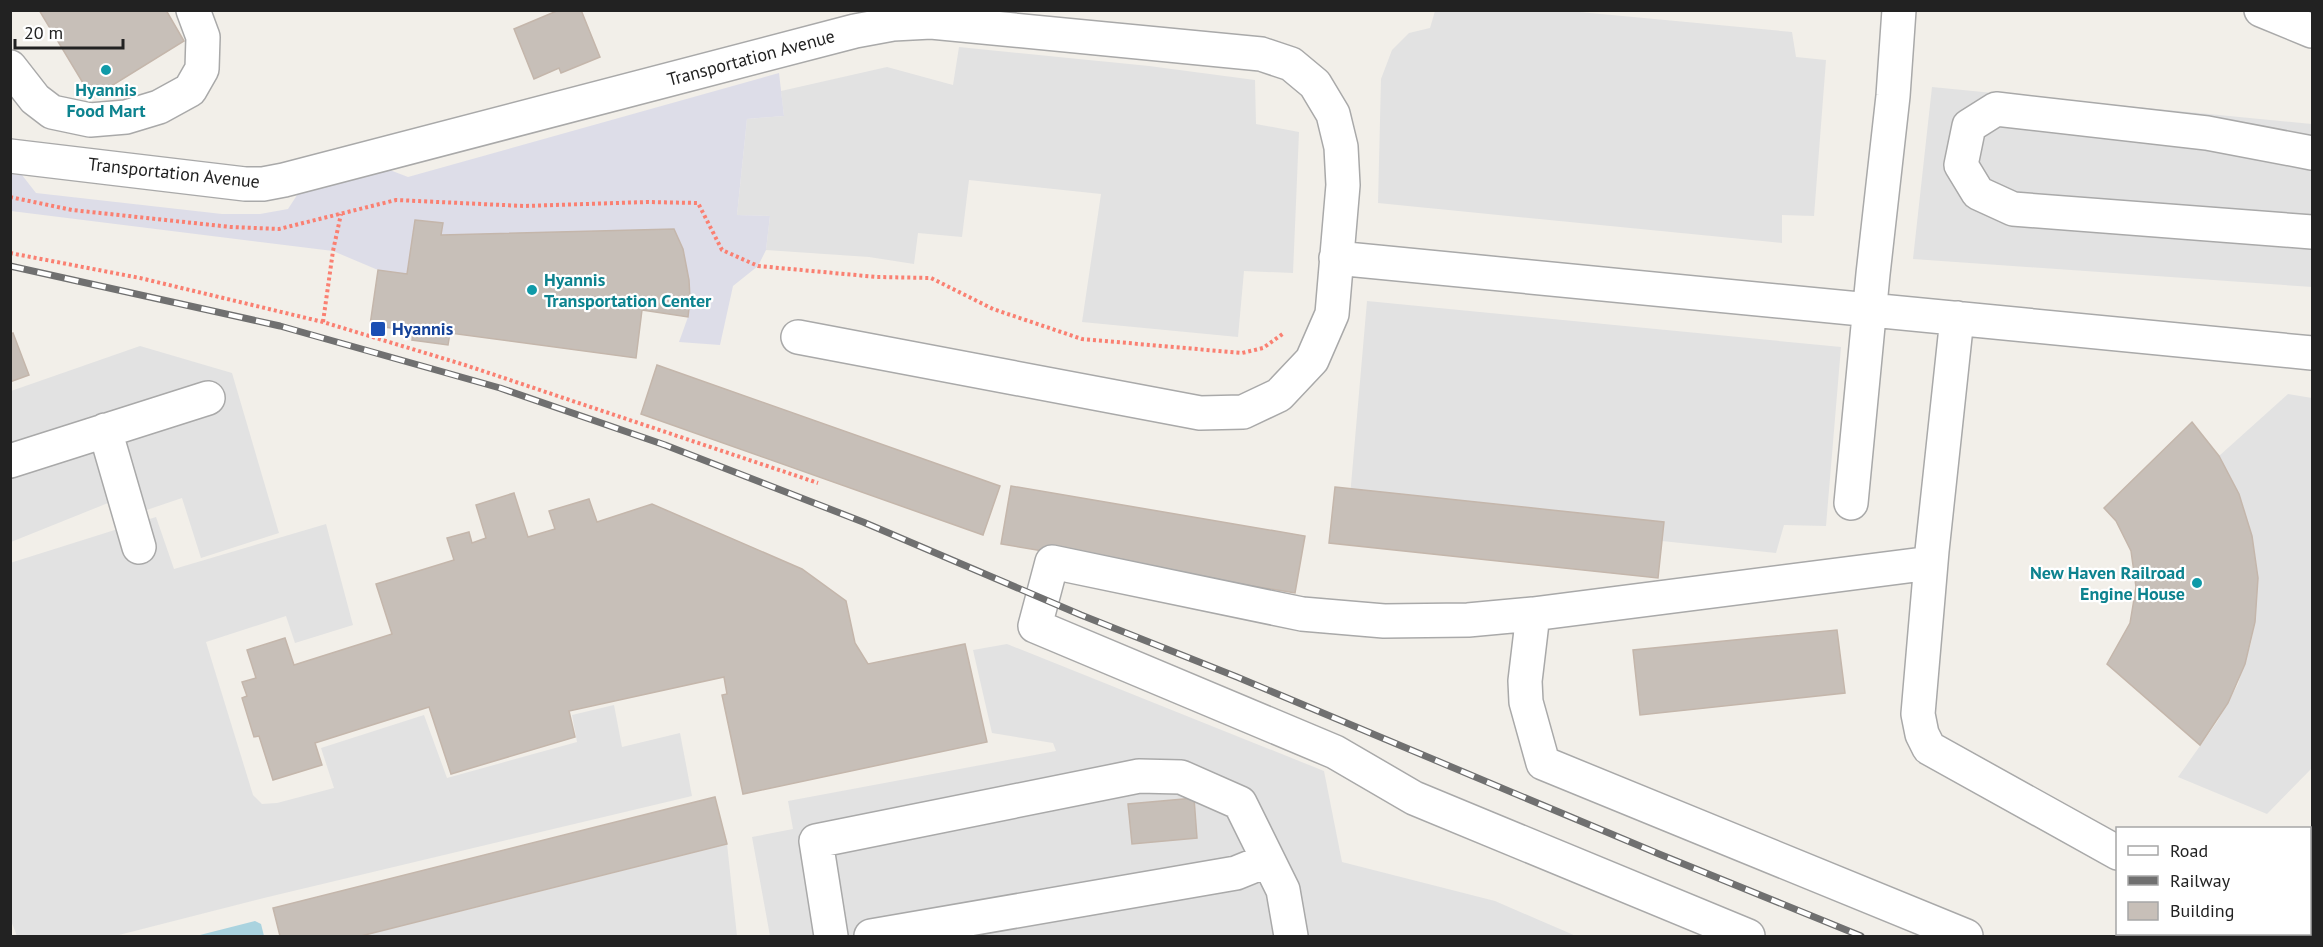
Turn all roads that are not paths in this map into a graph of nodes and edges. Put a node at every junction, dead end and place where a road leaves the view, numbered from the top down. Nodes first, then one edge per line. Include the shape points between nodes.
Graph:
1 (193, 10) edge
2 (1899, 10) edge
3 (2261, 10) edge
4 (2313, 31) edge
5 (10, 67) edge
6 (2313, 153) edge
7 (10, 156) edge
8 (2313, 232) edge
9 (1336, 258) junction
10 (1870, 310) junction
11 (1957, 318) junction
12 (798, 337) dead end
13 (2313, 353) edge
14 (208, 398) dead end
15 (105, 430) junction
16 (10, 461) edge
17 (1851, 503) dead end
18 (139, 547) dead end
19 (1931, 563) junction
20 (1533, 614) junction
21 (2116, 852) edge
22 (1268, 860) junction
23 (831, 936) edge
24 (871, 936) edge
25 (1291, 936) edge
26 (1748, 936) edge
27 (1966, 936) edge

1 - 5 lane via 203,37 202,69 190,90 159,107 126,117 90,120 52,112 35,99
2 - 10 lane
3 - 4 lane
6 - 8 lane via 2207,133 1996,109 1969,126 1961,165 1978,193 2013,209
7 - 9 lane, Transportation Avenue via 263,184 855,31 888,24 931,22 1261,54 1290,64 1315,84 1333,114 1341,147 1343,185
9 - 10 lane
9 - 12 lane, Transportation Avenue via 1332,314 1312,360 1279,394 1243,412 1200,413
10 - 11 lane
10 - 17 lane
11 - 13 lane
11 - 19 lane
14 - 15 lane
15 - 16 lane
15 - 18 lane
19 - 20 lane
19 - 21 lane via 1918,714 1929,748
20 - 26 lane via 1396,621 1302,614 1052,562 1035,626 1335,752 1414,798
20 - 27 lane via 1526,702 1543,763
22 - 23 lane via 1240,803 1181,777 1139,776 816,841
22 - 24 lane via 1236,873
22 - 25 lane via 1283,890

